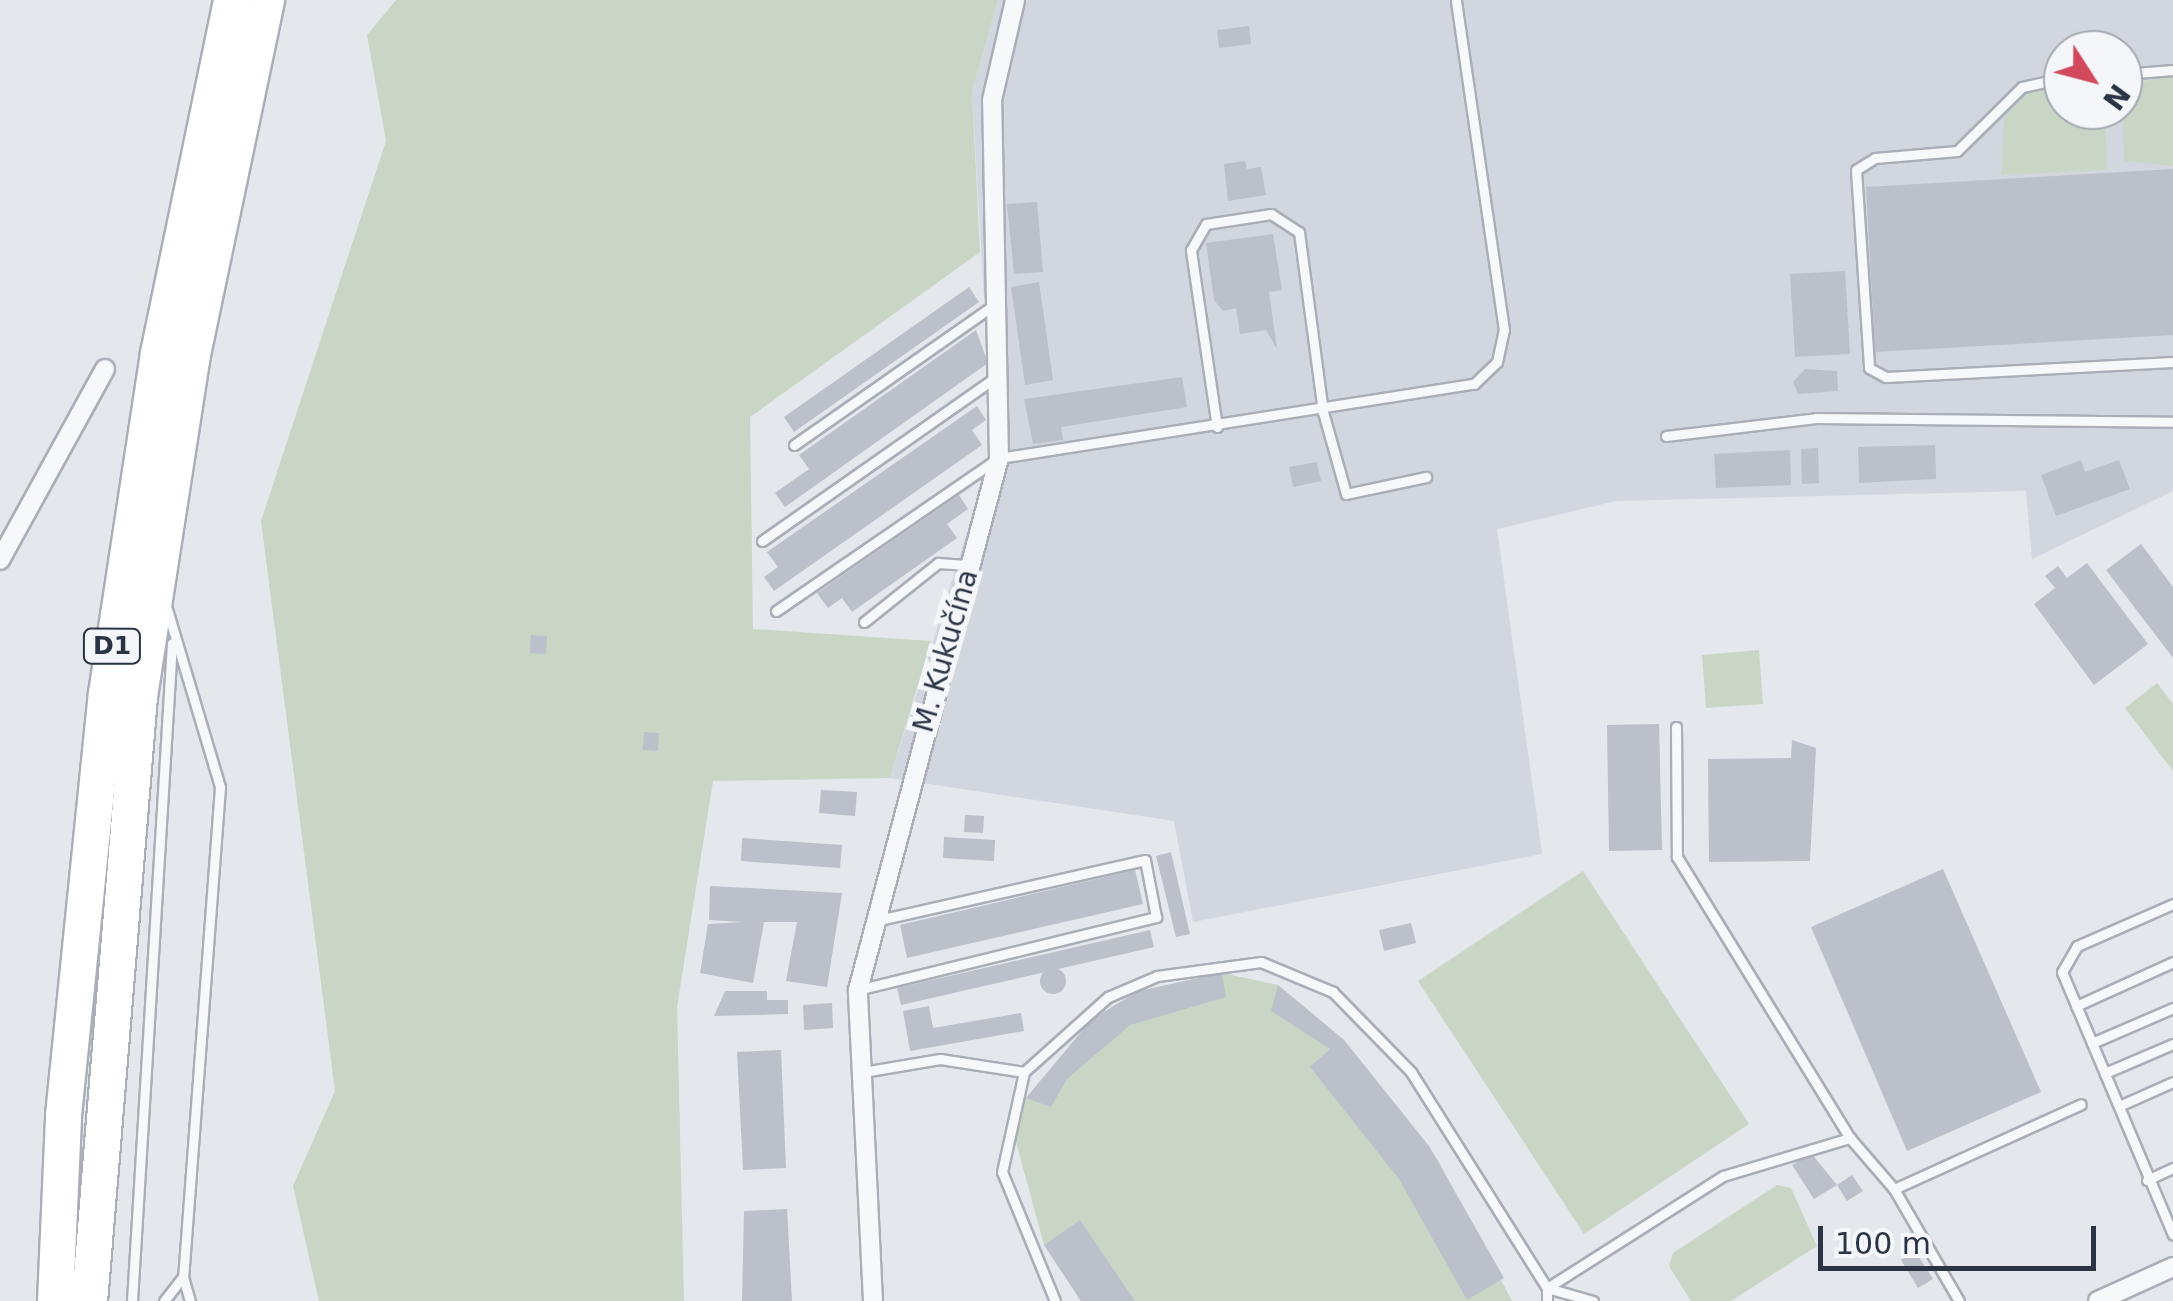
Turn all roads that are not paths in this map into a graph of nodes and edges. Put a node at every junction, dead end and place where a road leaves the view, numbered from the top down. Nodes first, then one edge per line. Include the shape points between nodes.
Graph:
1 (230, 0) edge
2 (266, 0) edge
3 (1015, 0) edge
4 (1456, 0) edge
5 (2173, 70) edge
6 (2143, 72) edge
7 (2043, 82) edge
8 (997, 302) junction
9 (2173, 362) edge
10 (105, 369) dead end
11 (1000, 375) junction
12 (1323, 412) junction
13 (2173, 422) edge
14 (1217, 427) junction
15 (1666, 436) dead end
16 (794, 445) dead end
17 (999, 458) junction
18 (1426, 477) dead end
19 (762, 541) dead end
20 (0, 560) edge
21 (970, 565) junction
22 (158, 570) junction
23 (776, 612) dead end
24 (864, 622) dead end
25 (172, 631) junction
26 (1676, 727) dead end
27 (2173, 904) edge
28 (870, 922) junction
29 (2173, 962) edge
30 (858, 990) junction
31 (2076, 1006) junction
32 (2173, 1008) edge
33 (2092, 1043) junction
34 (2173, 1044) edge
35 (860, 1072) junction
36 (1024, 1072) junction
37 (2105, 1073) junction
38 (2173, 1082) edge
39 (2081, 1104) dead end
40 (2119, 1106) junction
41 (1850, 1138) junction
42 (2173, 1168) edge
43 (2148, 1180) junction
44 (1894, 1189) junction
45 (2173, 1236) edge
46 (2173, 1267) edge
47 (183, 1277) junction
48 (1548, 1288) junction
49 (54, 1301) edge
50 (89, 1301) edge
51 (132, 1301) edge
52 (164, 1301) edge
53 (190, 1301) edge
54 (874, 1301) edge
55 (1055, 1301) edge
56 (1547, 1301) edge
57 (1593, 1301) edge
58 (1959, 1301) edge
59 (2098, 1301) edge

1 - 49 highway, D1 via 162,335 106,693 67,1062
2 - 22 highway, D1
3 - 8 street, M. Kukučína via 992,100
4 - 12 lane via 1504,330 1497,362 1474,384
5 - 6 lane
7 - 9 lane via 2022,86 1957,150 1875,158 1856,170 1869,368 1886,377
8 - 11 street, M. Kukučína
8 - 16 lane
10 - 20 street
11 - 17 street, M. Kukučína
11 - 19 lane
12 - 14 lane
12 - 14 lane via 1299,232 1271,214 1206,224 1191,250
12 - 18 lane via 1346,494
13 - 15 lane via 1816,418
14 - 17 lane
17 - 21 street, M. Kukučína
17 - 23 lane
21 - 24 lane via 938,563
21 - 28 street, M. Kukučína
22 - 25 lane
22 - 50 highway, D1 via 110,976
25 - 47 lane via 220,787
25 - 51 lane
26 - 41 lane via 1677,857
27 - 31 lane via 2077,946 2062,972
28 - 30 street, M. Kukučína
28 - 30 lane via 1145,860 1156,916
29 - 31 lane
30 - 35 street, M. Kukučína
31 - 33 lane
32 - 33 lane
33 - 37 lane
34 - 37 lane
35 - 36 lane via 940,1060
35 - 54 street, M. Kukučína
36 - 48 lane via 1070,1022 1157,976 1261,962 1298,970 1360,1015 1411,1072
36 - 55 lane via 1002,1172
37 - 40 lane
38 - 40 lane
39 - 44 lane
40 - 43 lane
41 - 44 lane
41 - 48 lane via 1723,1176
42 - 43 lane
43 - 45 lane
44 - 58 lane
46 - 59 street
47 - 52 lane
47 - 53 lane
48 - 56 lane
48 - 57 lane

